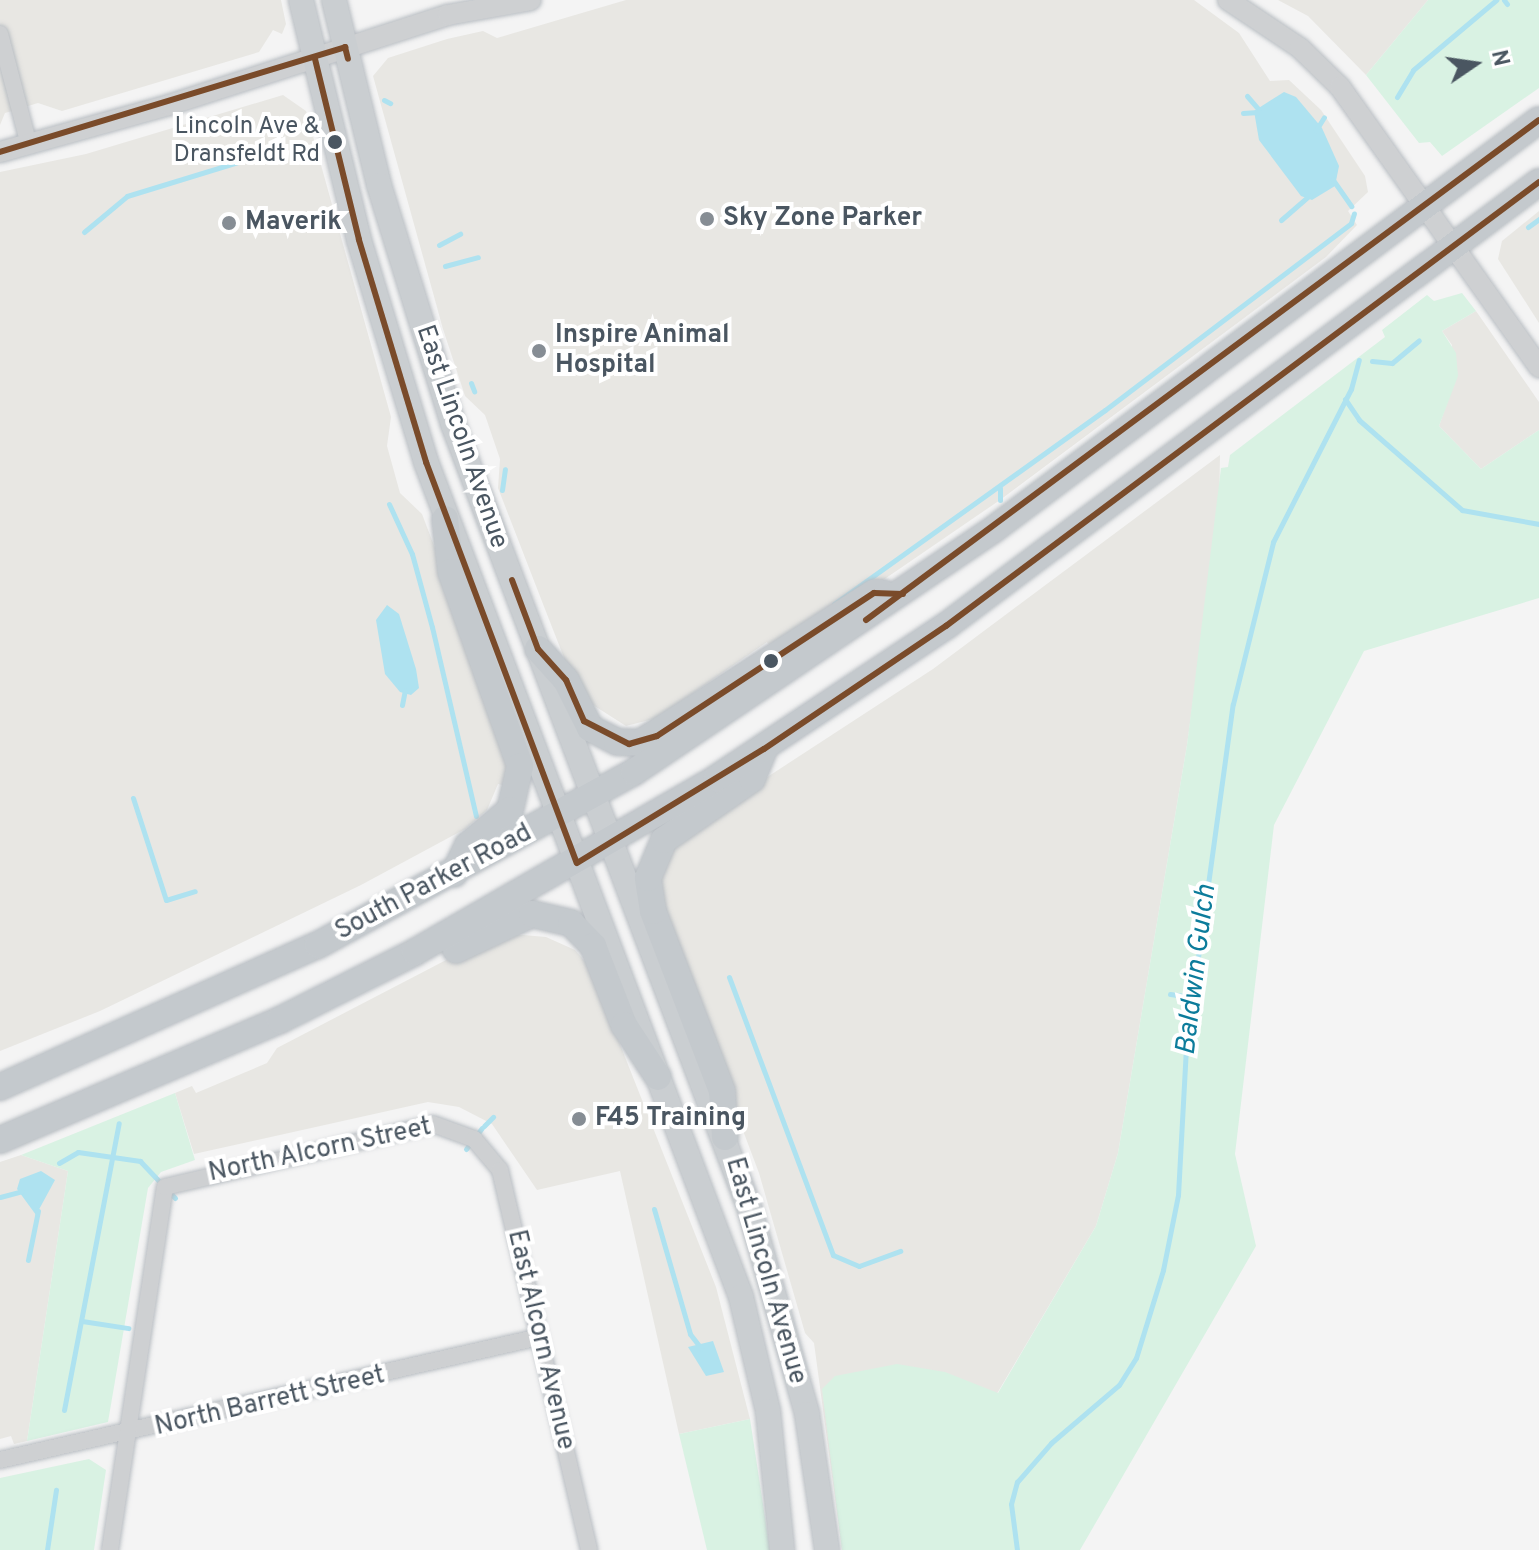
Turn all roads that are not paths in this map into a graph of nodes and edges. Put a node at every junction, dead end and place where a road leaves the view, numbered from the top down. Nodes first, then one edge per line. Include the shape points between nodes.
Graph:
1 (301, 0) edge
2 (334, 0) edge
3 (531, 0) edge
4 (1228, 0) edge
5 (0, 34) edge
6 (345, 47) junction
7 (315, 59) junction
8 (1539, 120) edge
9 (29, 145) junction
10 (0, 152) edge
11 (1539, 182) edge
12 (1425, 206) junction
13 (1454, 246) junction
14 (1539, 367) edge
15 (445, 519) junction
16 (903, 594) junction
17 (538, 649) junction
18 (764, 749) junction
19 (595, 795) junction
20 (558, 816) junction
21 (612, 843) junction
22 (577, 863) junction
23 (454, 874) junction
24 (280, 1020) junction
25 (658, 1077) junction
26 (0, 1087) edge
27 (725, 1137) junction
28 (474, 1139) joint
29 (0, 1140) edge
30 (539, 1337) junction
31 (129, 1436) junction
32 (0, 1460) edge
33 (110, 1550) edge
34 (589, 1550) edge
35 (782, 1550) edge
36 (827, 1550) edge

1 - 7 main road, East Lincoln Avenue
2 - 6 main road, East Lincoln Avenue
3 - 6 street via 455,13
4 - 12 street via 1325,69
5 - 9 street
6 - 7 street
6 - 17 main road, East Lincoln Avenue via 422,329
7 - 9 street
7 - 15 main road, East Lincoln Avenue via 371,283
8 - 12 highway, South Parker Road
9 - 10 street
11 - 13 highway, South Parker Road
12 - 13 street
12 - 16 highway, South Parker Road
13 - 14 street
13 - 18 highway, South Parker Road via 946,626
15 - 20 main road, East Lincoln Avenue
15 - 23 highway via 451,572 520,766 510,810 468,845
16 - 17 highway via 874,593 640,743 617,742 590,728 566,680
16 - 19 highway, South Parker Road
17 - 19 main road, East Lincoln Avenue
18 - 21 highway, South Parker Road
18 - 27 highway via 752,779 664,840 648,878 653,911 722,1091
19 - 20 highway, South Parker Road
19 - 21 main road, East Lincoln Avenue
20 - 22 main road, East Lincoln Avenue
20 - 23 highway, South Parker Road
21 - 22 highway, South Parker Road
21 - 27 main road, East Lincoln Avenue
22 - 24 highway, South Parker Road
22 - 25 main road, East Lincoln Avenue
23 - 26 highway, South Parker Road via 256,975
24 - 25 highway via 340,1009 510,921 550,914 589,939 624,1025
24 - 29 highway, South Parker Road
25 - 35 main road, East Lincoln Avenue via 733,1272 754,1345
27 - 36 main road, East Lincoln Avenue via 807,1414
28 - 30 street, East Alcorn Avenue via 500,1170
28 - 31 street, North Alcorn Street via 440,1124 422,1125 165,1187
30 - 31 street, North Barrett Street
30 - 34 street, East Alcorn Avenue
31 - 32 street, North Barrett Street
31 - 33 street

